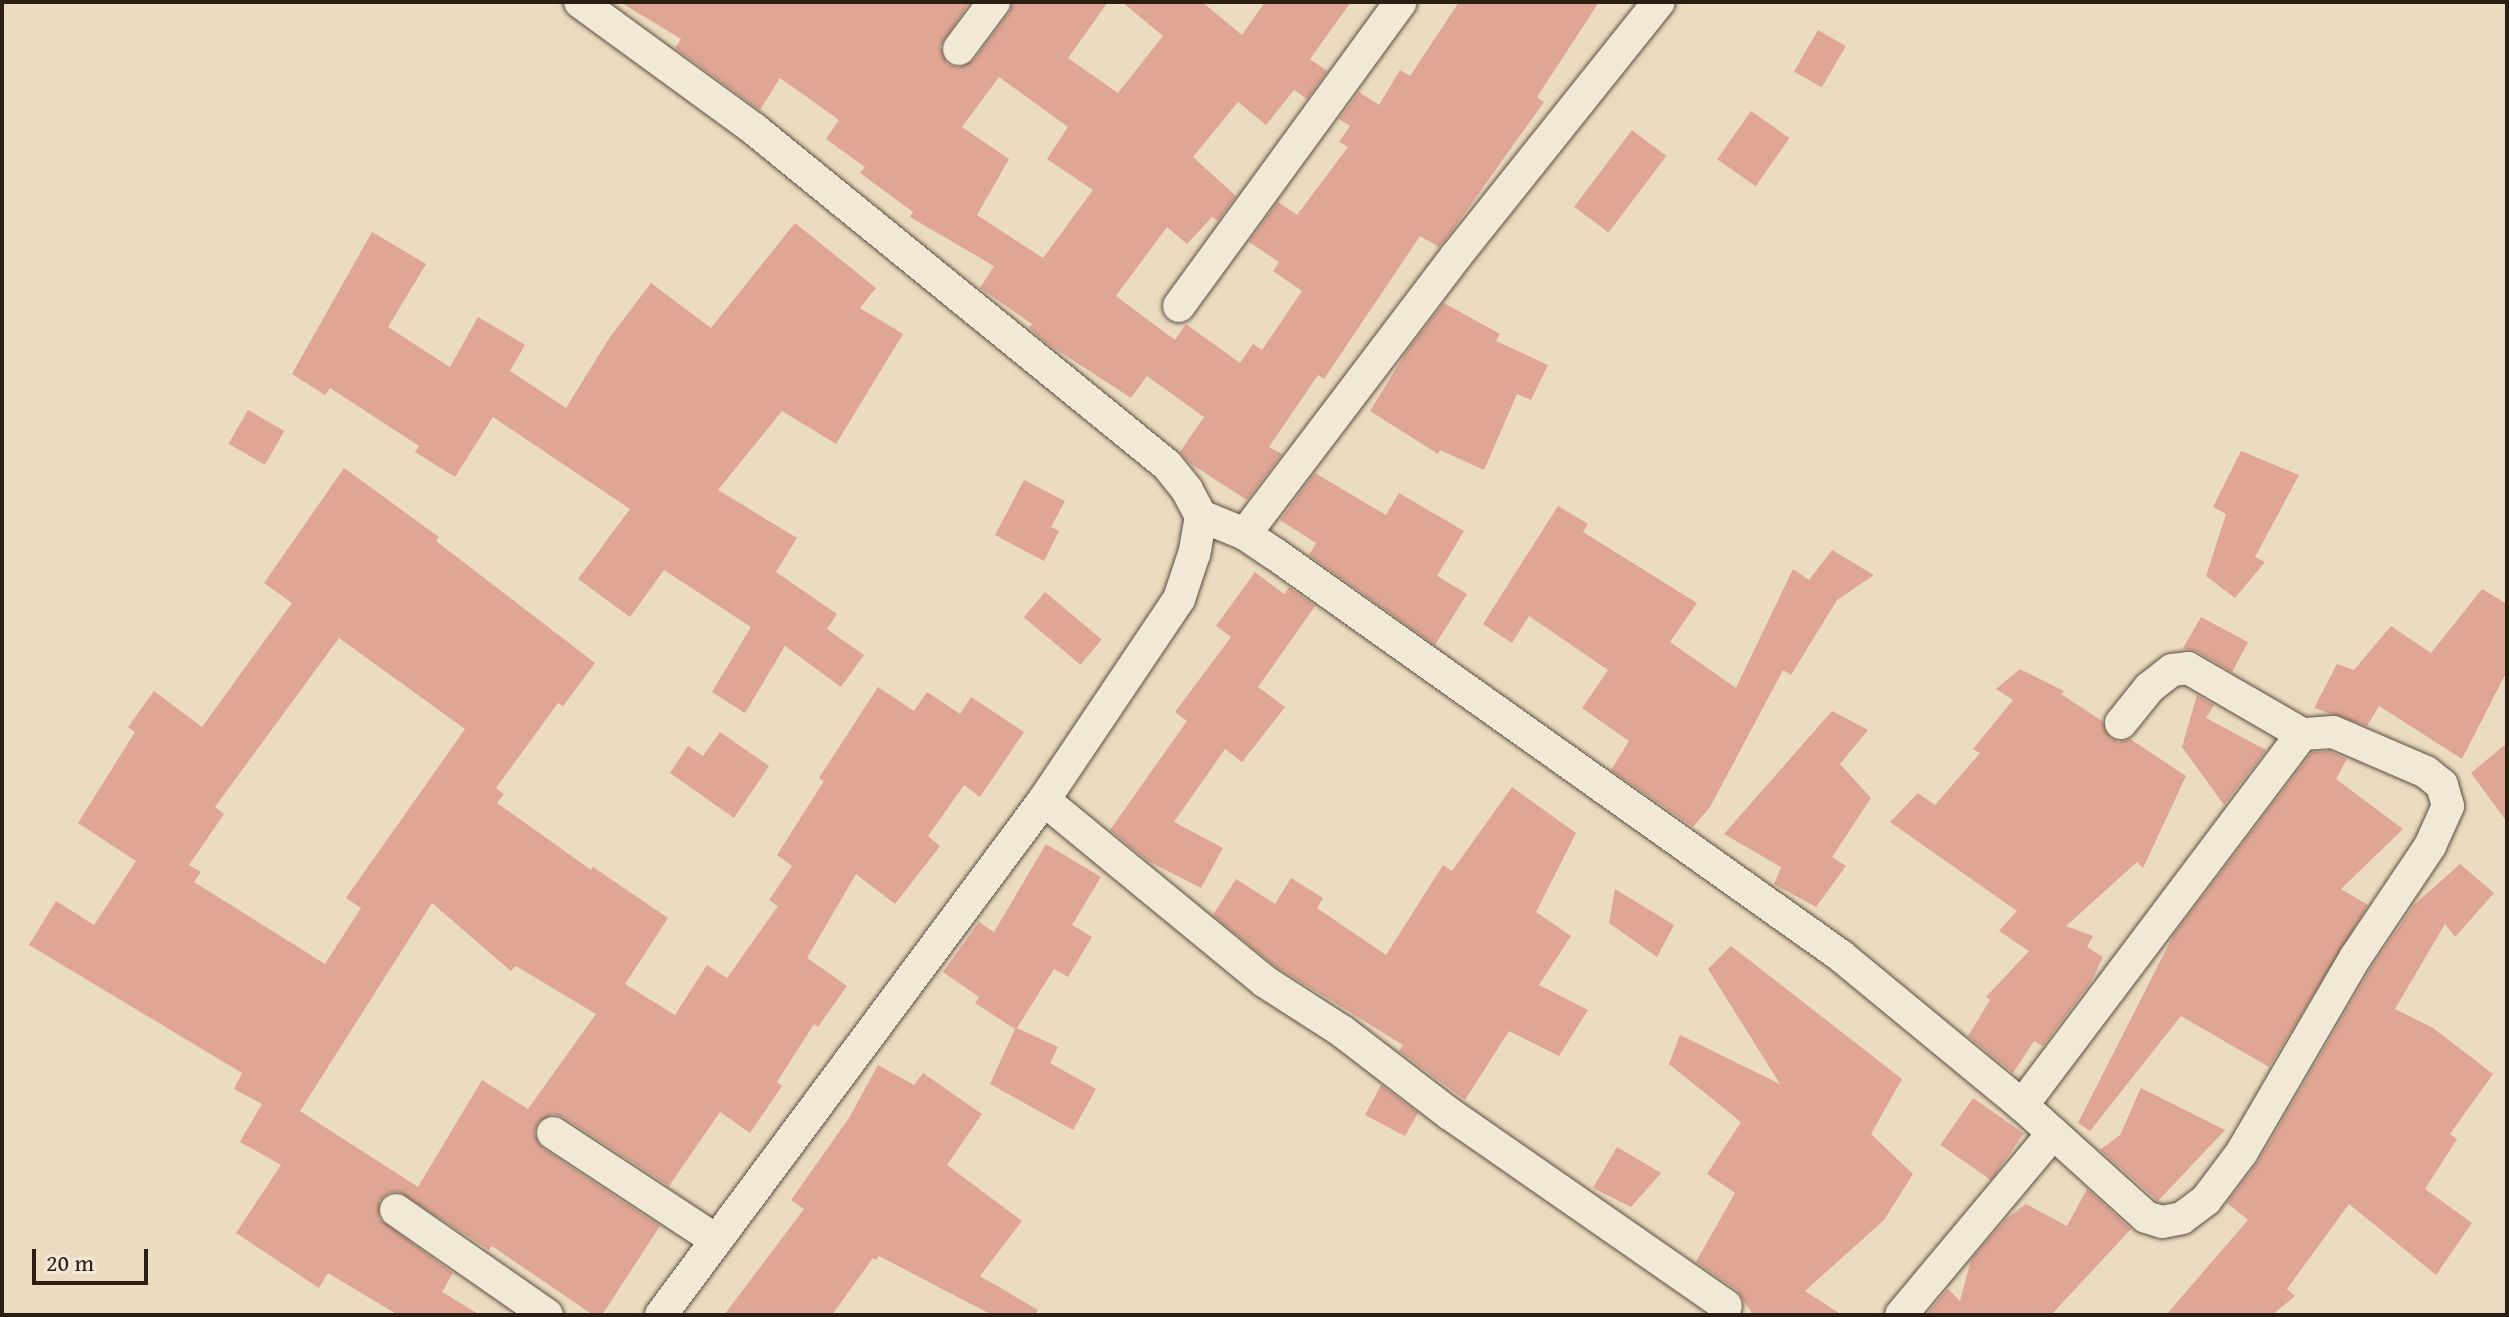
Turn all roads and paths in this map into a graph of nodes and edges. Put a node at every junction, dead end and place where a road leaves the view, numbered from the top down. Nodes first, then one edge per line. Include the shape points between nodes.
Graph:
1 (580, 2) edge
2 (994, 2) edge
3 (1401, 2) edge
4 (1659, 2) edge
5 (959, 49) dead end
6 (1179, 306) dead end
7 (1201, 516) junction
8 (1245, 534) junction
9 (2121, 723) dead end
10 (2302, 734) junction
11 (1044, 800) junction
12 (2022, 1105) junction
13 (553, 1133) dead end
14 (2053, 1133) junction
15 (396, 1210) dead end
16 (716, 1240) junction
17 (1726, 1306) dead end
18 (547, 1315) edge
19 (661, 1315) edge
20 (1901, 1315) edge

1 - 7 street via 754,129 1155,454 1187,490
2 - 5 street
3 - 6 street
4 - 8 street via 1456,256
7 - 8 street
7 - 11 street via 1179,599
8 - 12 street via 1841,956
9 - 10 street via 2149,688 2172,670 2188,668
10 - 12 street
10 - 14 street via 2333,732 2426,772 2442,785 2448,806 2430,846 2369,935 2242,1152 2206,1200 2182,1218 2162,1222 2146,1217
11 - 16 street
11 - 17 street via 1264,981
12 - 14 street
13 - 16 street
14 - 20 street
15 - 18 street
16 - 19 street

